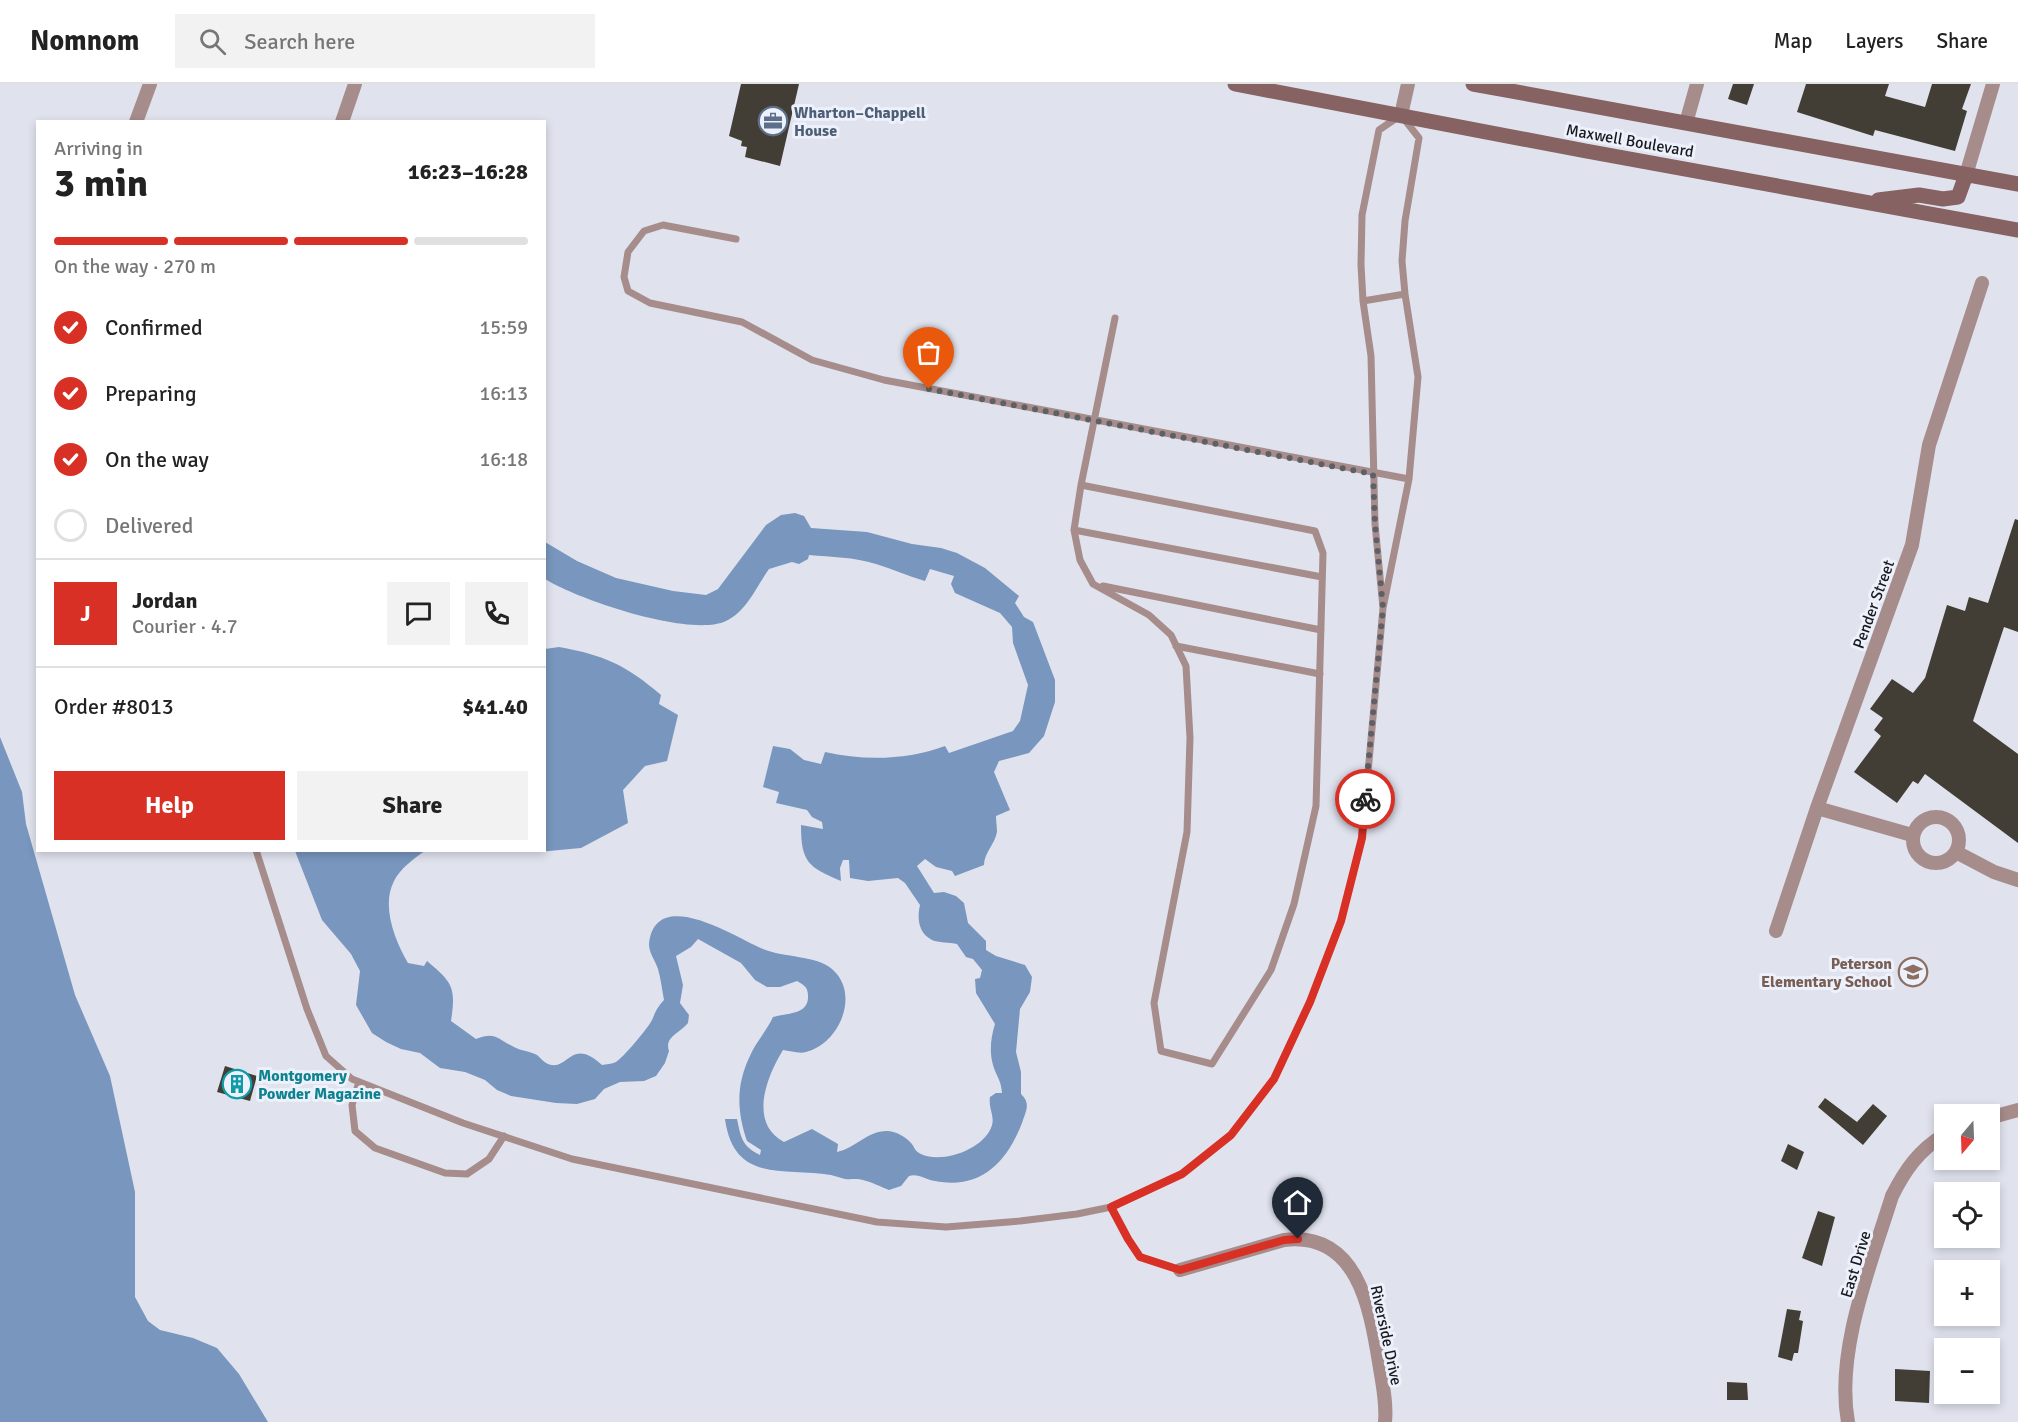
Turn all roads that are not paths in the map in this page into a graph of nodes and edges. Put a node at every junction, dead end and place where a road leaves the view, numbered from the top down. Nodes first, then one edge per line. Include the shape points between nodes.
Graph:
1 (150, 84) edge
2 (355, 84) edge
3 (1235, 84) edge
4 (1408, 84) edge
5 (1473, 84) edge
6 (1697, 84) edge
7 (1993, 84) edge
8 (1401, 115) junction
9 (137, 120) edge
10 (343, 120) edge
11 (1686, 123) junction
12 (1966, 175) junction
13 (2018, 184) edge
14 (1863, 202) junction
15 (2018, 230) edge
16 (736, 239) dead end
17 (1982, 283) dead end
18 (1405, 294) junction
19 (1363, 301) junction
20 (1115, 318) dead end
21 (1094, 421) junction
22 (1373, 474) junction
23 (1409, 479) junction
24 (1081, 485) junction
25 (1074, 530) junction
26 (1322, 578) junction
27 (1093, 584) junction
28 (1383, 608) junction
29 (1321, 630) junction
30 (1176, 646) junction
31 (1320, 674) junction
32 (1817, 808) junction
33 (1912, 835) junction
34 (257, 852) edge
35 (1956, 852) junction
36 (2018, 880) edge
37 (1776, 932) dead end
38 (359, 1082) junction
39 (2018, 1110) edge
40 (2000, 1115) edge
41 (504, 1136) junction
42 (1934, 1141) edge
43 (1111, 1207) junction
44 (1180, 1270) joint
45 (1385, 1422) edge
46 (1848, 1422) edge

1 - 9 street
2 - 10 street
3 - 8 main road, Maxwell Boulevard
4 - 8 street
5 - 11 main road, Maxwell Boulevard
6 - 11 street
7 - 12 street
8 - 14 main road, Maxwell Boulevard
8 - 18 lane via 1419,138 1405,221
8 - 19 lane via 1379,130 1375,147 1362,215
11 - 12 main road, Maxwell Boulevard
12 - 13 main road, Maxwell Boulevard
12 - 14 main road via 1958,197 1943,200 1919,195
14 - 15 main road, Maxwell Boulevard
16 - 21 lane via 663,225 644,231 628,252 624,277 628,291 650,303 742,322 812,360 884,380
17 - 32 street, Pender Street via 1929,445 1912,545
18 - 19 lane
18 - 23 lane via 1418,377
19 - 22 lane via 1371,356
20 - 21 lane
21 - 22 lane
21 - 24 lane
22 - 23 lane
22 - 28 lane
23 - 28 lane
24 - 25 lane
24 - 26 lane via 1315,531 1323,553
25 - 26 lane
25 - 27 lane via 1080,560
26 - 29 lane
27 - 29 lane
27 - 30 lane via 1149,615 1171,635
28 - 43 lane via 1362,838 1341,921 1301,1021 1274,1079 1231,1135 1182,1174
29 - 31 lane
30 - 31 lane
30 - 31 lane via 1186,666 1190,738 1187,832 1154,1003 1161,1051 1212,1064 1271,970 1293,904 1316,806
32 - 33 street
32 - 37 street, Pender Street
33 - 35 street via 1912,845 1923,860 1941,863
33 - 35 street via 1922,820 1930,816 1948,819 1959,834
34 - 38 lane via 326,1056
35 - 36 street
38 - 41 lane
38 - 41 lane via 352,1105 356,1131 385,1152 445,1173 467,1174 489,1159
39 - 40 street
41 - 43 lane via 572,1159 877,1222 946,1227 1043,1219
42 - 46 street, East Drive via 1915,1158 1892,1196 1850,1339 1845,1376
43 - 44 lane via 1140,1257
44 - 45 street, Riverside Drive via 1284,1240 1313,1240 1322,1244 1349,1265 1364,1294 1377,1352

